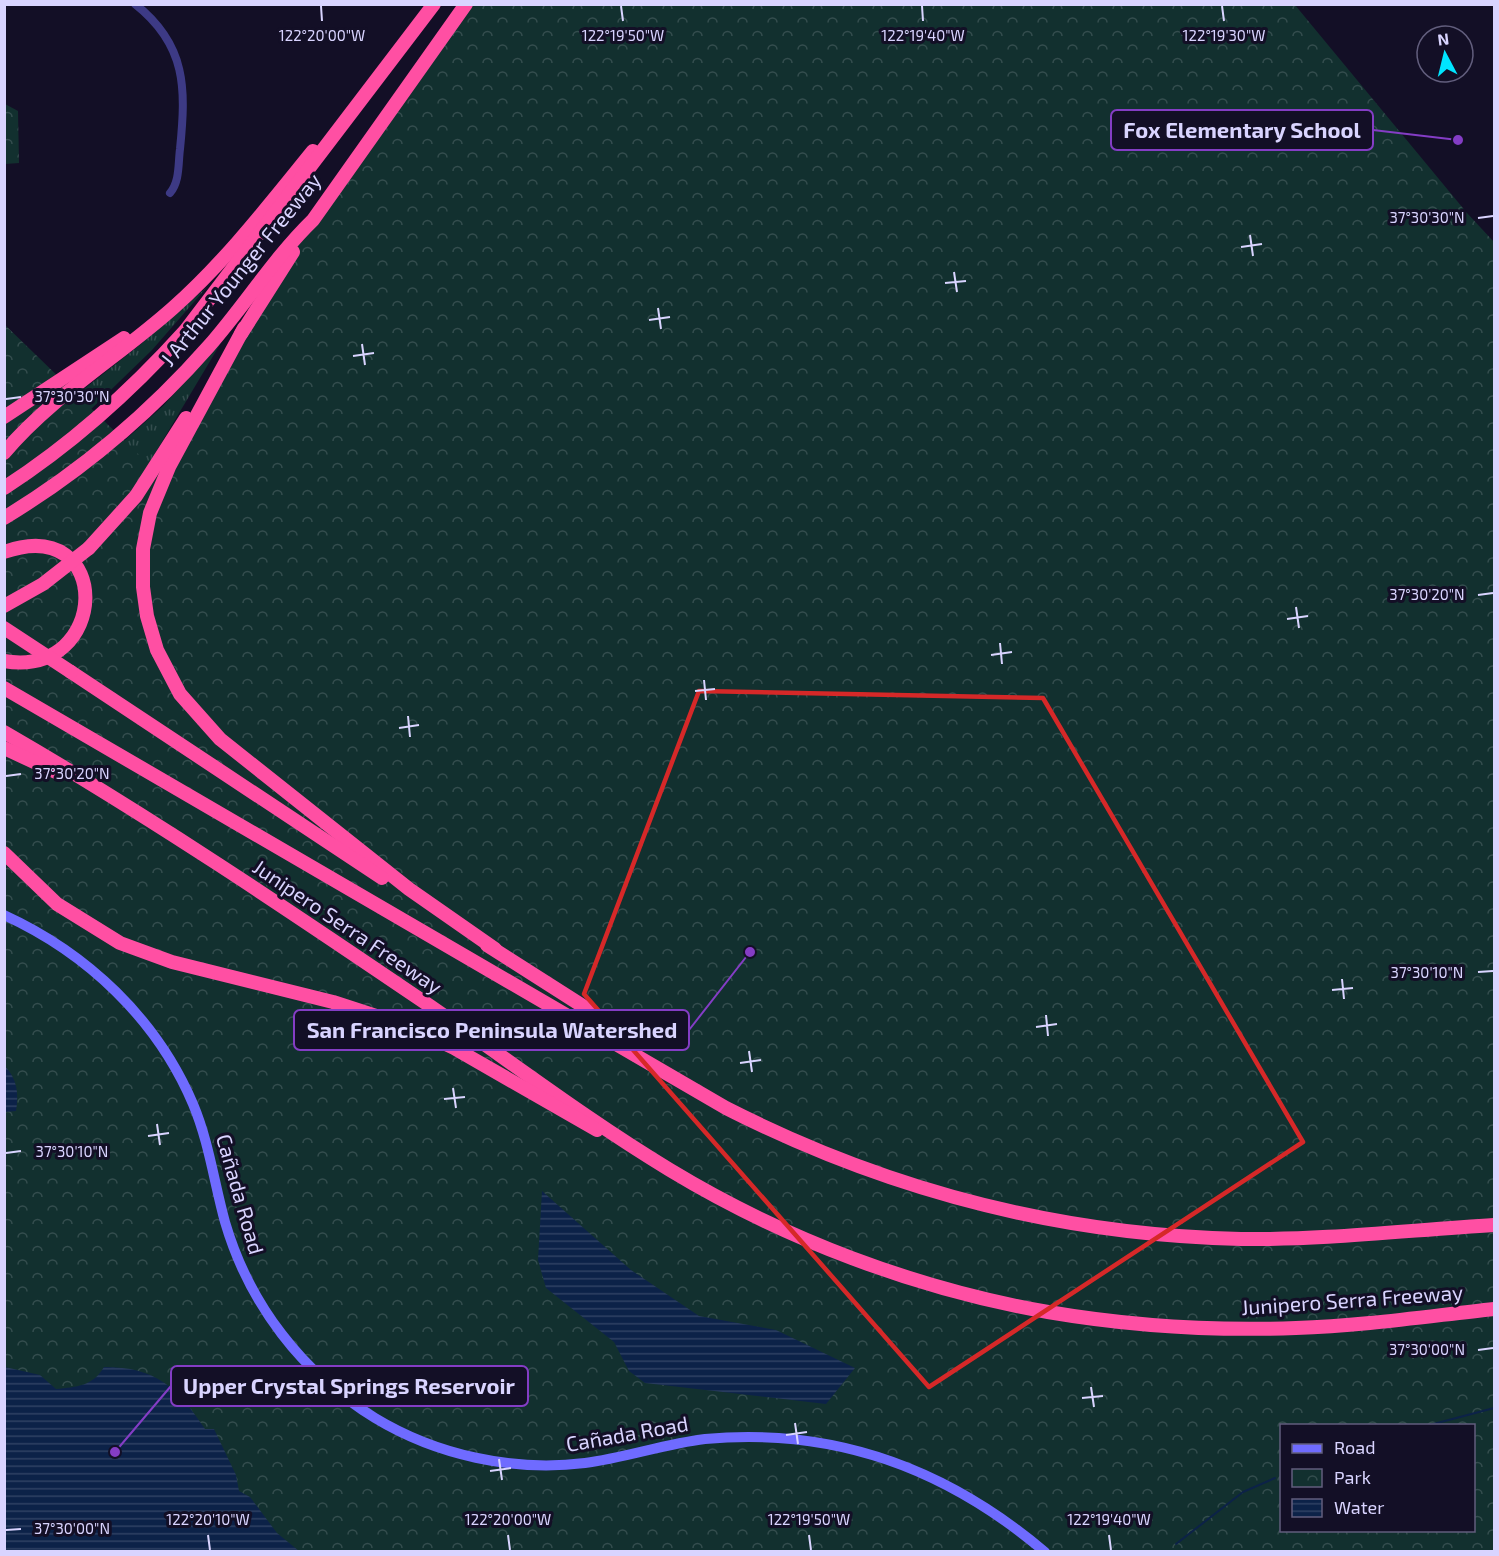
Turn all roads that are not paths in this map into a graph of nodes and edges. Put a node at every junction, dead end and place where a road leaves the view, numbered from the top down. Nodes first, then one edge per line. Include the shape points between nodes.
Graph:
1 (135, 4) edge
2 (434, 4) edge
3 (466, 4) edge
4 (377, 80) junction
5 (170, 193) dead end
6 (313, 220) junction
7 (185, 296) junction
8 (244, 328) junction
9 (4, 417) edge
10 (4, 453) edge
11 (4, 488) edge
12 (4, 518) edge
13 (4, 552) edge
14 (4, 606) edge
15 (4, 628) edge
16 (4, 661) edge
17 (4, 687) edge
18 (4, 732) edge
19 (4, 748) edge
20 (112, 797) junction
21 (4, 853) edge
22 (4, 915) edge
23 (495, 949) junction
24 (618, 1043) junction
25 (642, 1153) junction
26 (1494, 1225) edge
27 (1494, 1309) edge
28 (1045, 1551) edge

1 - 5 street via 166,36 181,73 183,119 177,181
2 - 4 highway, J Arthur Younger Freeway
3 - 6 highway, J Arthur Younger Freeway
4 - 7 highway via 362,90 222,258
4 - 11 highway, J Arthur Younger Freeway via 218,290 162,357 85,429
6 - 8 highway
6 - 12 highway, J Arthur Younger Freeway via 288,245 209,346 164,393 76,469
7 - 9 highway
7 - 10 highway via 33,423
8 - 14 highway, bridge via 136,496 89,548 43,584
8 - 23 highway via 169,467 150,513 143,549 143,587 157,650 180,694 215,735 403,884
13 - 16 highway via 33,545 58,551 79,569 87,596 81,625 59,650 31,662
15 - 23 highway, bridge
17 - 24 highway, Junipero Serra Freeway
18 - 20 highway, Junipero Serra Freeway
19 - 20 highway
20 - 25 highway, Junipero Serra Freeway via 291,912
21 - 25 highway via 57,904 120,943 172,962 353,1007 407,1026
22 - 28 main road, Cañada Road via 45,936 86,964 119,995 154,1037 180,1078 200,1124 227,1228 253,1290 307,1364 378,1419 405,1434 465,1456 524,1464 583,1463 672,1444 738,1437 841,1446 933,1477 978,1501
23 - 24 highway via 589,1010
24 - 26 highway, Junipero Serra Freeway via 716,1102 801,1144 922,1190 1014,1213 1120,1231 1243,1239
25 - 27 highway, Junipero Serra Freeway via 735,1206 831,1249 936,1285 1046,1312 1118,1322 1237,1329 1353,1324

